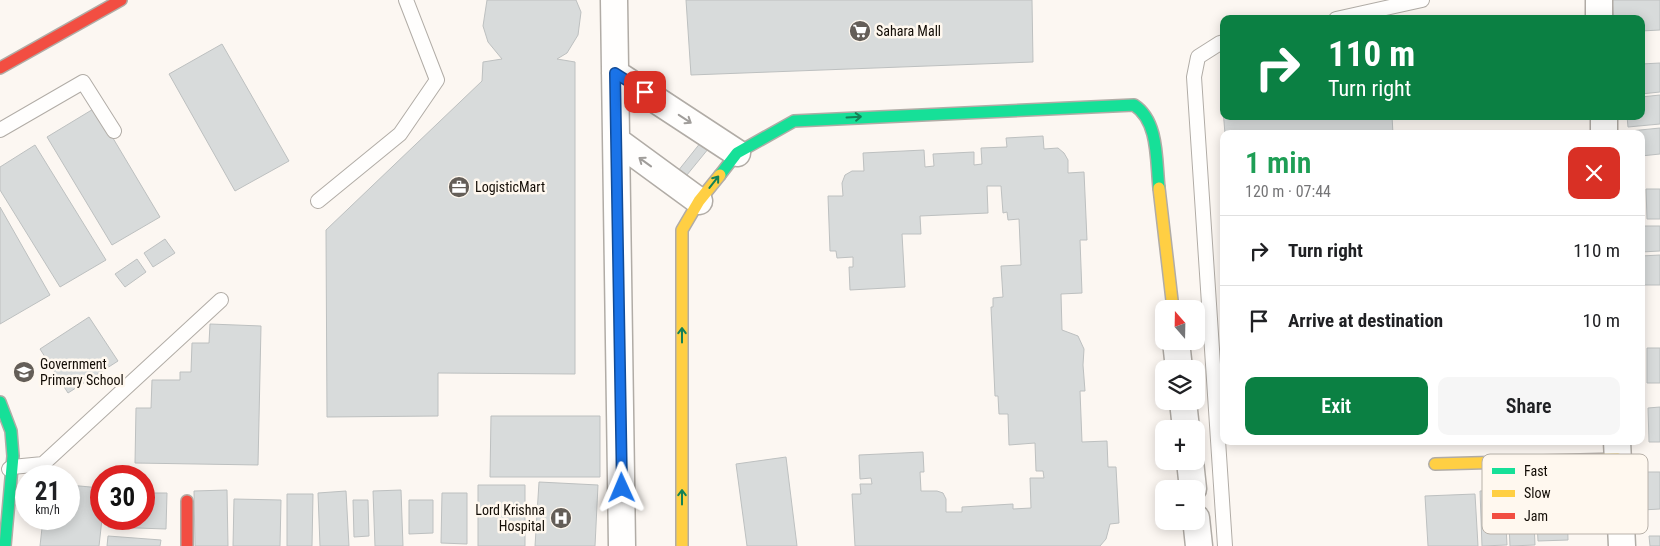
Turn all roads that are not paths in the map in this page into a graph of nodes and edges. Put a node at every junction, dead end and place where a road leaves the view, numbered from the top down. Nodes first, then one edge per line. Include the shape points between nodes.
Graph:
1 (120, 0) edge
2 (406, 0) edge
3 (614, 0) edge
4 (1422, 0) edge
5 (1599, 0) edge
6 (1354, 15) edge
7 (1600, 15) edge
8 (1220, 43) edge
9 (0, 68) edge
10 (615, 73) junction
11 (0, 130) edge
12 (114, 131) dead end
13 (617, 142) junction
14 (737, 153) junction
15 (699, 201) junction
16 (318, 202) dead end
17 (221, 300) dead end
18 (1172, 300) edge
19 (0, 402) edge
20 (1618, 450) edge
21 (1565, 454) edge
22 (1482, 460) edge
23 (1434, 464) dead end
24 (12, 467) junction
25 (0, 477) edge
26 (187, 500) dead end
27 (1197, 530) edge
28 (5, 546) edge
29 (187, 546) edge
30 (622, 546) edge
31 (682, 546) edge
32 (1199, 546) edge
33 (1225, 546) edge

1 - 9 street
2 - 16 lane via 437,80 400,134
3 - 10 street
4 - 6 lane
5 - 7 street
8 - 33 lane via 1198,57 1194,77
10 - 13 street
10 -> 14 street
11 - 12 lane via 83,82
15 -> 13 street
13 - 30 street
15 -> 14 street
14 -> 18 street via 800,120 1134,105 1142,109 1152,128
31 -> 15 street via 682,230
17 - 24 lane via 43,464
19 - 24 street via 11,431
20 - 21 street
22 - 23 street
24 - 25 lane
24 - 28 street
26 - 29 street
27 - 32 street

